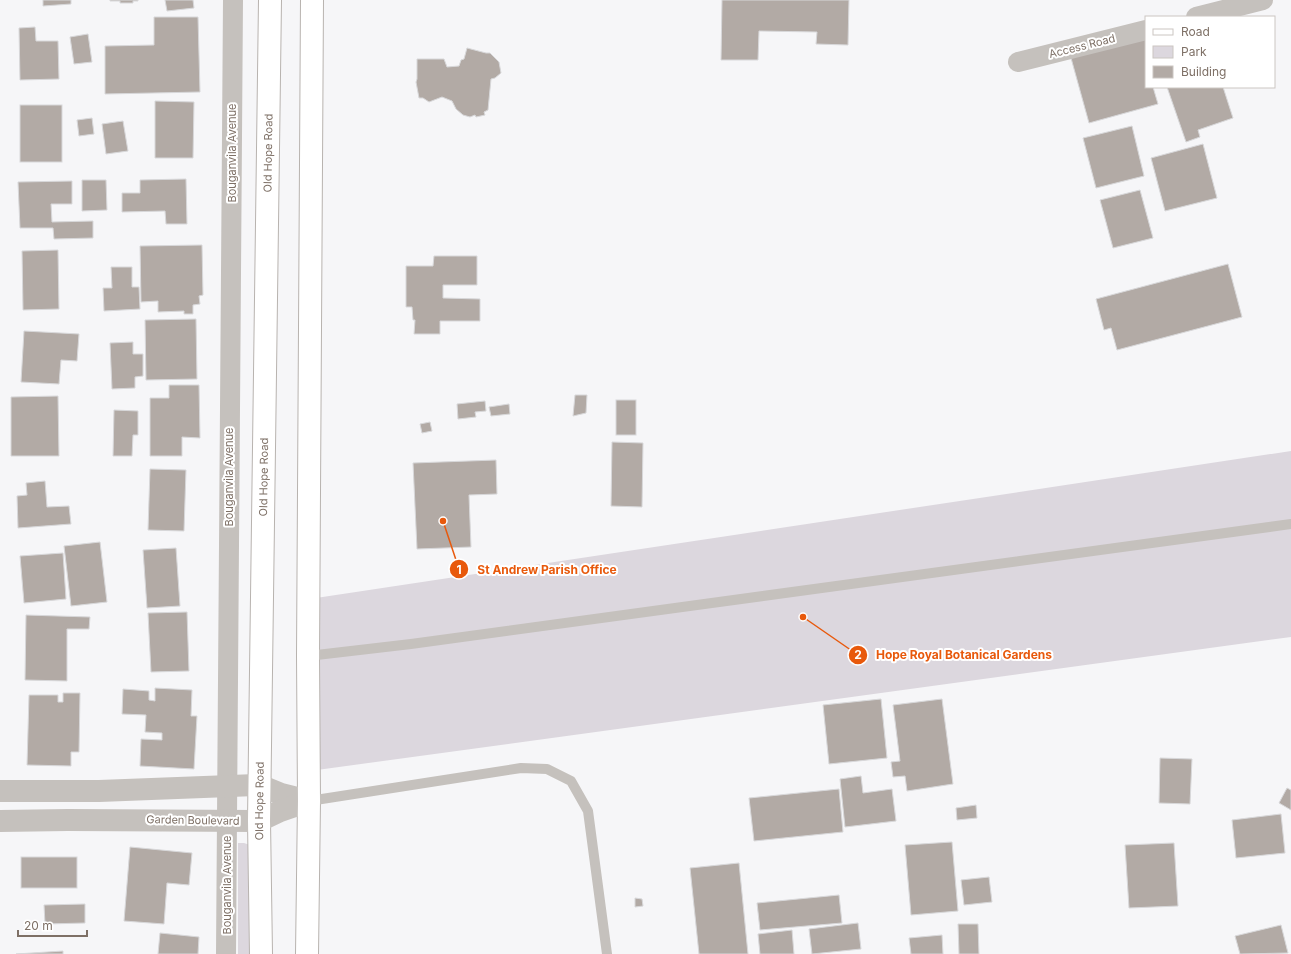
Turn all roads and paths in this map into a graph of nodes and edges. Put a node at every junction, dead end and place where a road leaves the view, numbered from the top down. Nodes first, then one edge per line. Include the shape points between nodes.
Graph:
1 (233, 0) edge
2 (270, 0) edge
3 (312, 0) edge
4 (1263, 0) edge
5 (1200, 16) edge
6 (1145, 30) edge
7 (1018, 62) dead end
8 (1291, 524) edge
9 (308, 656) junction
10 (259, 785) junction
11 (227, 786) junction
12 (0, 792) edge
13 (309, 801) junction
14 (0, 821) edge
15 (227, 821) junction
16 (258, 821) junction
17 (226, 954) edge
18 (261, 954) edge
19 (307, 954) edge
20 (607, 954) edge

1 - 11 street, Bouganvila Avenue
2 - 10 main road, Old Hope Road
3 - 9 main road
4 - 5 street
6 - 7 street, Access Road
8 - 9 lane
9 - 13 main road
10 - 11 street
10 - 13 street
10 - 16 main road, Old Hope Road
11 - 12 street
11 - 15 street, Bouganvila Avenue
13 - 16 street, Garden Boulevard
13 - 19 main road
13 - 20 lane via 521,768 547,769 571,781 588,811
14 - 15 street, Garden Boulevard
15 - 16 street, Garden Boulevard
15 - 17 street, Bouganvila Avenue
16 - 18 main road, Old Hope Road

